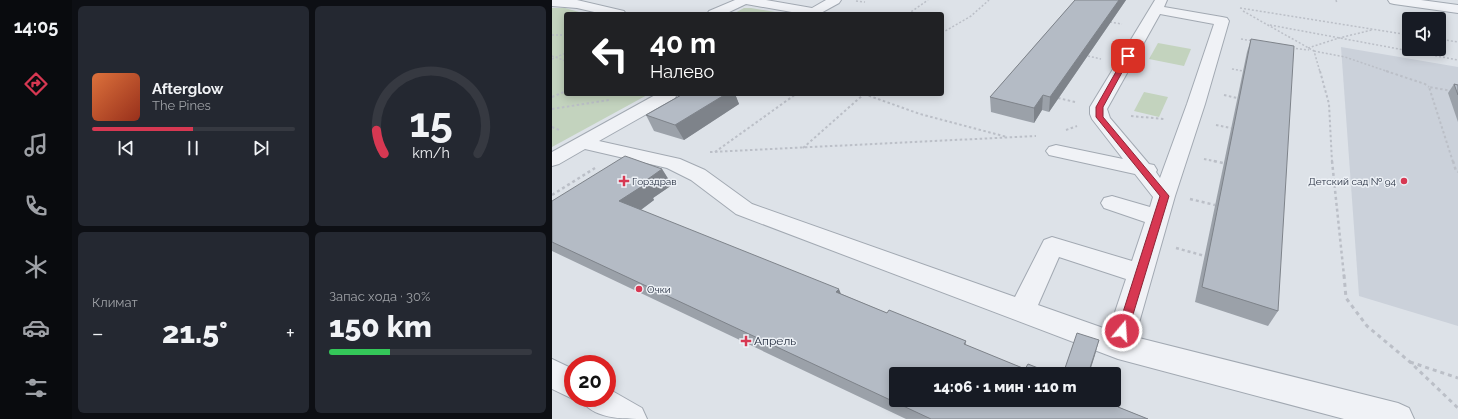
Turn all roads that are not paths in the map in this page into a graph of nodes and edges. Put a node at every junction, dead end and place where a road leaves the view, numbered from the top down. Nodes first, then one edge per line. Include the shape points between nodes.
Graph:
1 (744, 0) edge
2 (835, 0) edge
3 (1394, 0) edge
4 (557, 2) edge
5 (1158, 5) edge
6 (1458, 9) edge
7 (611, 12) edge
8 (718, 12) edge
9 (807, 12) edge
10 (814, 12) edge
11 (665, 96) edge
12 (582, 143) junction
13 (1056, 151) dead end
14 (552, 160) edge
15 (1174, 168) junction
16 (1142, 170) junction
17 (1164, 196) junction
18 (1112, 203) dead end
19 (1158, 218) junction
20 (1141, 274) junction
21 (1022, 310) junction
22 (1118, 346) junction
23 (552, 373) edge
24 (564, 380) edge
25 (610, 407) edge
26 (631, 419) edge
27 (1398, 419) edge

1 - 8 street
1 - 9 street
2 - 10 street
3 - 6 street
4 - 7 street
5 - 15 street via 1222,21
5 - 16 street via 1106,95 1099,114
11 - 12 street
12 - 14 street
12 - 21 street via 673,163 698,175 744,209
13 - 16 street
15 - 16 street
15 - 17 street
16 - 17 street
17 - 19 street
18 - 19 street
19 - 20 street
20 - 21 street via 1052,246
20 - 22 street
21 - 22 street
22 - 27 street
23 - 24 street
25 - 26 street

